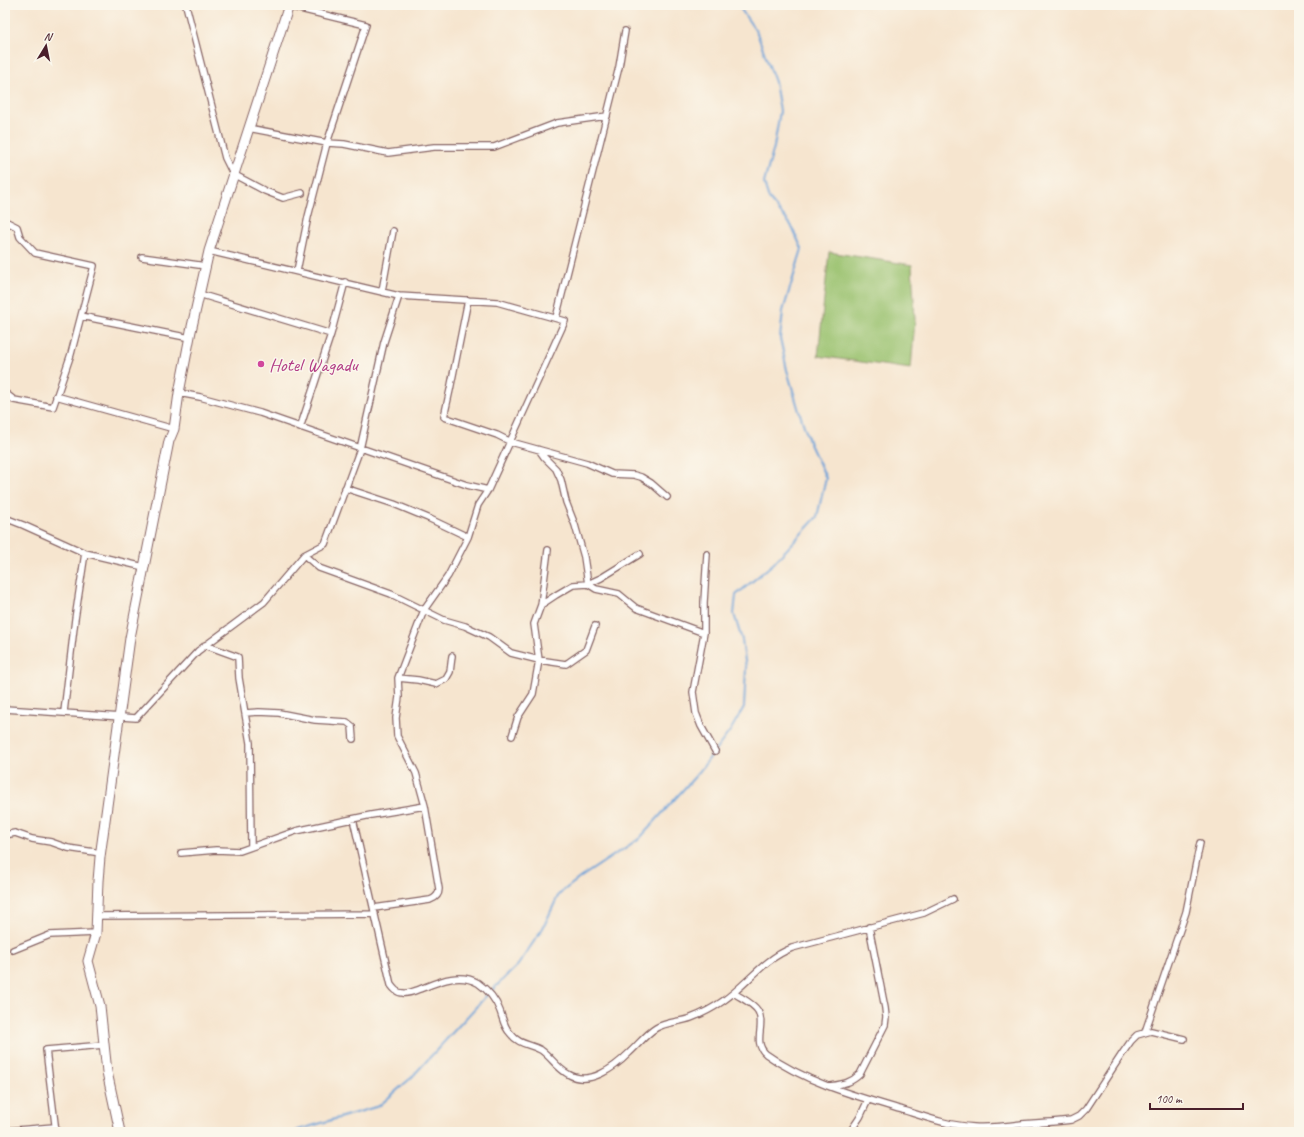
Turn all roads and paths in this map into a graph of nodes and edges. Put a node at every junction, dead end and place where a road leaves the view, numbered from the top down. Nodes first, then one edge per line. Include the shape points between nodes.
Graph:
1 (186, 5) edge
2 (288, 5) edge
3 (625, 31) dead end
4 (607, 116) junction
5 (248, 128) junction
6 (327, 143) junction
7 (233, 174) junction
8 (302, 193) dead end
9 (5, 221) edge
10 (393, 231) dead end
11 (209, 251) junction
12 (142, 257) dead end
13 (206, 266) junction
14 (297, 271) junction
15 (345, 282) junction
16 (382, 291) junction
17 (199, 294) junction
18 (399, 296) junction
19 (468, 300) junction
20 (80, 316) junction
21 (556, 318) junction
22 (331, 334) junction
23 (190, 338) junction
24 (5, 393) edge
25 (179, 393) junction
26 (56, 396) junction
27 (300, 428) junction
28 (174, 429) junction
29 (511, 442) junction
30 (360, 449) junction
31 (539, 450) junction
32 (345, 488) junction
33 (488, 490) junction
34 (667, 497) dead end
35 (5, 519) edge
36 (468, 537) junction
37 (548, 550) dead end
38 (85, 553) junction
39 (640, 554) dead end
40 (707, 554) dead end
41 (304, 555) junction
42 (144, 567) junction
43 (588, 584) junction
44 (541, 605) junction
45 (424, 610) junction
46 (595, 626) dead end
47 (704, 634) junction
48 (205, 645) junction
49 (452, 656) dead end
50 (539, 660) junction
51 (398, 678) junction
52 (5, 709) edge
53 (64, 712) junction
54 (245, 713) junction
55 (118, 717) junction
56 (512, 736) dead end
57 (353, 739) dead end
58 (715, 751) dead end
59 (425, 806) junction
60 (353, 819) junction
61 (5, 835) edge
62 (1200, 843) dead end
63 (250, 848) junction
64 (101, 852) junction
65 (181, 853) dead end
66 (953, 899) dead end
67 (374, 911) junction
68 (97, 916) junction
69 (869, 927) junction
70 (96, 933) junction
71 (13, 950) dead end
72 (734, 993) junction
73 (1145, 1032) junction
74 (1184, 1039) dead end
75 (104, 1044) junction
76 (829, 1086) junction
77 (868, 1100) junction
78 (55, 1129) edge
79 (5, 1131) edge
80 (117, 1131) edge
81 (850, 1132) edge

1 - 7 street via 225,158
2 - 5 main road
2 - 6 street via 366,25
3 - 4 street
4 - 6 street via 557,123 494,147 434,146 388,152
4 - 21 street
5 - 6 street
5 - 7 main road
6 - 14 street
7 - 8 street via 283,198
7 - 11 main road
9 - 20 street via 17,227 20,237 35,253 94,266
10 - 16 street
11 - 13 main road
11 - 14 street
12 - 13 street
13 - 17 main road
14 - 15 street
15 - 16 street
15 - 22 street
16 - 18 street
17 - 22 street
17 - 23 main road
18 - 19 street
18 - 30 street via 384,342
19 - 21 street via 497,302
19 - 29 street via 444,418
20 - 23 street
20 - 26 street via 71,354
21 - 29 street via 565,321
22 - 27 street
23 - 25 main road
24 - 26 street via 14,400 53,407
25 - 27 street via 260,413
25 - 28 main road
26 - 28 street
27 - 30 street
28 - 42 main road via 169,441
29 - 31 street
29 - 33 street
30 - 32 street
30 - 33 street
31 - 34 street via 588,463 612,474 641,477
31 - 43 street via 562,480 566,502 584,557
32 - 36 street via 394,504
32 - 41 street via 325,544
33 - 36 street via 478,505
35 - 38 street
36 - 45 street via 448,576
37 - 44 street
38 - 42 street
38 - 53 street
39 - 43 street
40 - 47 street
41 - 45 street via 319,568 392,594
41 - 48 street via 264,602
42 - 55 main road
43 - 44 street via 573,585
43 - 47 street via 596,589 619,594 636,608
44 - 50 street via 534,624
45 - 50 street via 489,637 511,653
45 - 51 street
46 - 50 street via 586,650 566,664
47 - 58 street via 693,692 696,713
48 - 54 street via 238,657
48 - 55 street via 136,718
49 - 51 street via 450,672 446,679 436,684
50 - 56 street via 533,694 518,717
51 - 59 street via 397,736 416,773
52 - 53 street
53 - 55 street
54 - 57 street via 279,713 315,720 348,722 352,726
54 - 63 street via 250,742
55 - 64 main road
59 - 60 street
59 - 67 street via 439,894 430,900
60 - 63 street via 296,831
60 - 67 street
61 - 64 street via 15,833 68,848
62 - 73 street via 1186,912
63 - 65 street via 240,851
64 - 68 main road
66 - 69 street via 924,913
67 - 68 street
67 - 72 street via 391,985 395,990 408,994 452,978 476,982 486,989 494,1000 508,1032 515,1039 540,1050 563,1071 578,1078 594,1076 606,1070 656,1028 692,1018
68 - 70 main road
69 - 72 street via 783,952 765,963
69 - 76 street via 885,1008 885,1025 860,1074 847,1083
70 - 71 street via 50,935
70 - 75 main road via 88,961 100,1006
72 - 76 street via 753,1006 760,1016 759,1045 762,1050 794,1070
73 - 74 street via 1157,1032
73 - 77 street via 1131,1041 1086,1109 1071,1120 973,1127 951,1124
75 - 78 street via 46,1050
75 - 80 main road
76 - 77 street
77 - 81 street
78 - 79 street

